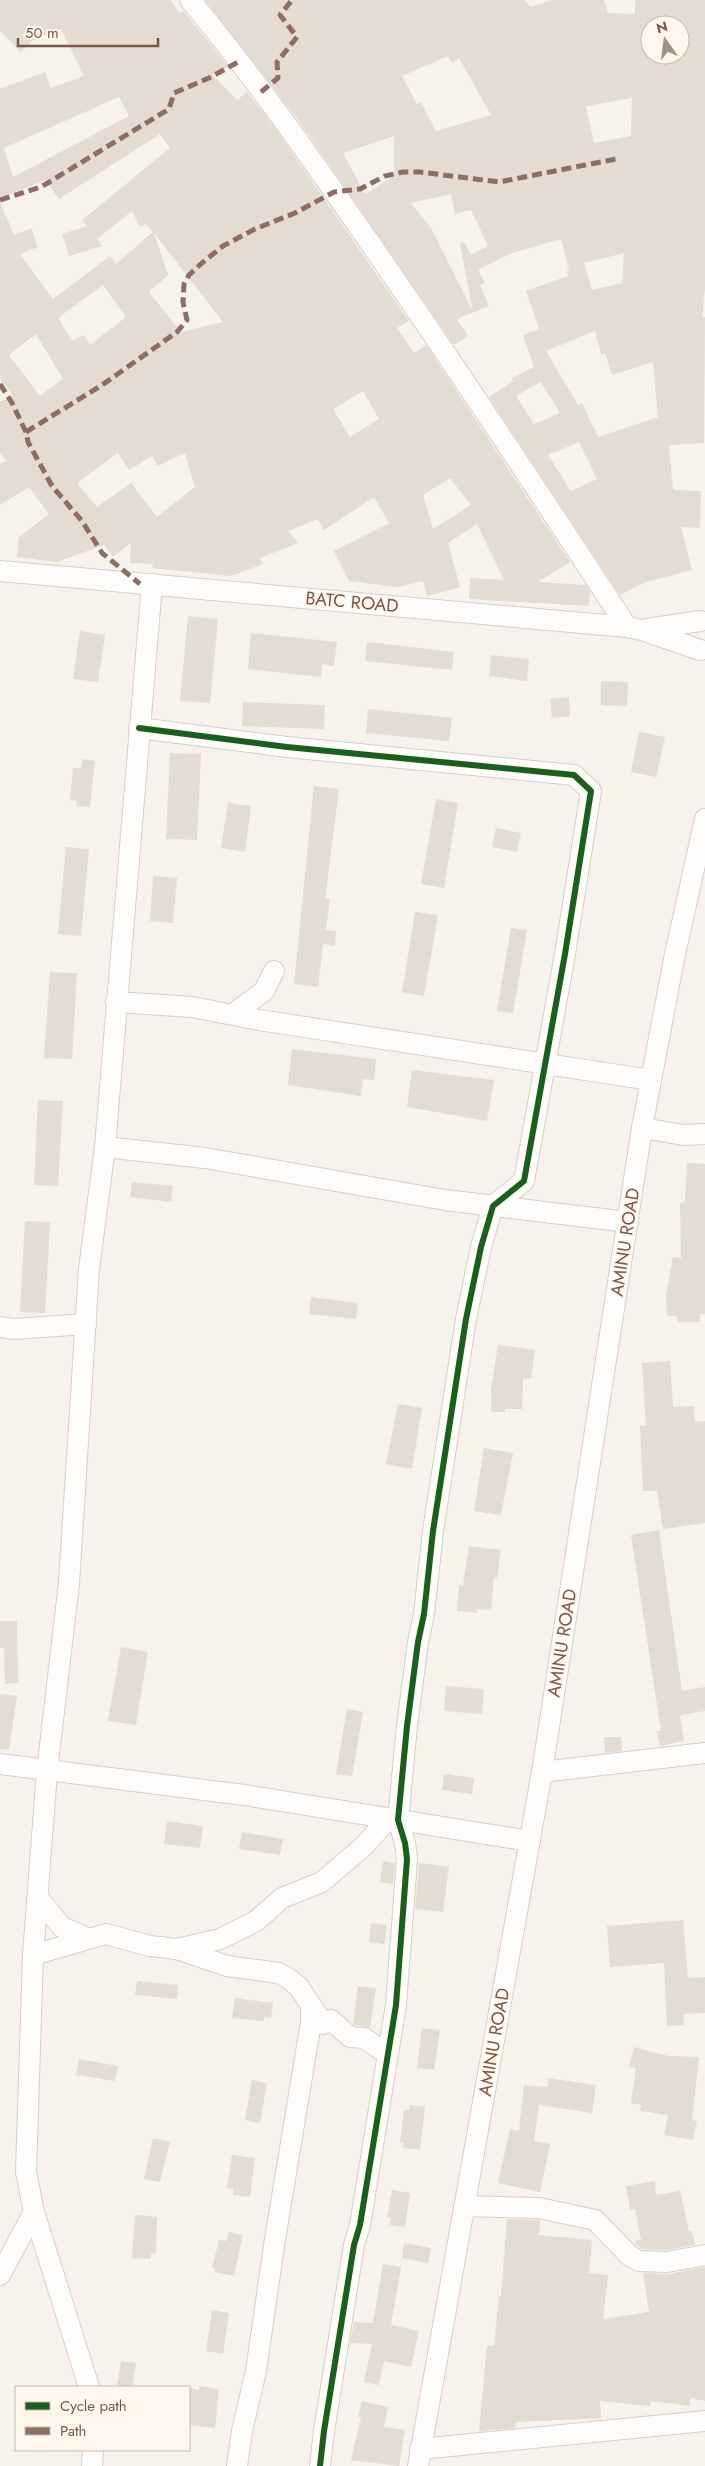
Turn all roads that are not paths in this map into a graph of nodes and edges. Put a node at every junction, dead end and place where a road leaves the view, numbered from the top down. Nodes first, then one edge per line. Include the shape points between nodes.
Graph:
1 (190, 0) edge
2 (0, 571) edge
3 (152, 584) junction
4 (703, 618) edge
5 (635, 628) junction
6 (702, 653) edge
7 (139, 728) junction
8 (705, 819) edge
9 (274, 972) dead end
10 (116, 1002) junction
11 (233, 1014) junction
12 (544, 1064) junction
13 (651, 1080) junction
14 (642, 1128) junction
15 (705, 1134) edge
16 (105, 1147) junction
17 (493, 1206) junction
18 (628, 1222) junction
19 (86, 1324) junction
20 (0, 1327) edge
21 (705, 1753) edge
22 (0, 1764) edge
23 (47, 1771) junction
24 (542, 1772) junction
25 (393, 1819) junction
26 (530, 1841) junction
27 (38, 1898) junction
28 (87, 1938) junction
29 (177, 1949) junction
30 (33, 1955) junction
31 (315, 2017) junction
32 (387, 2054) junction
33 (464, 2206) junction
34 (34, 2212) junction
35 (705, 2255) edge
36 (0, 2275) edge
37 (89, 2386) edge
38 (705, 2421) edge
39 (94, 2451) edge
40 (419, 2458) edge
41 (92, 2466) edge
42 (237, 2466) edge
43 (320, 2466) edge

1 - 5 street via 240,61 359,228
2 - 3 street, BATC ROAD
3 - 5 street, BATC ROAD
3 - 7 street
4 - 5 street
4 - 6 street via 697,631
5 - 6 street, BATC ROAD
7 - 10 street
7 - 12 street via 287,747 574,775 584,782 591,791
8 - 13 street, AMINU ROAD
9 - 11 street via 264,991
10 - 11 street via 192,1007
10 - 16 street
11 - 12 street
12 - 13 street
12 - 17 street via 524,1181
13 - 14 street, AMINU ROAD
14 - 15 street via 684,1135
14 - 18 street, AMINU ROAD
16 - 17 street via 205,1158
16 - 19 street via 89,1269
17 - 18 street
17 - 25 street via 466,1319
18 - 24 street, AMINU ROAD
19 - 20 street
19 - 23 street via 69,1583
21 - 24 street
22 - 23 street
23 - 25 street via 244,1795
23 - 27 street
24 - 26 street, AMINU ROAD
25 - 26 street
25 - 29 street via 322,1882 282,1898 256,1921 220,1939
25 - 32 street via 405,1843 407,1858 396,2005
26 - 33 street, AMINU ROAD
27 - 28 street via 62,1927
27 - 30 street
28 - 29 street via 106,1934 150,1946
28 - 30 street
29 - 31 street via 227,1966 278,1973 299,1987
30 - 34 street via 26,2172
31 - 32 street via 331,2020 350,2037 364,2038
31 - 42 street
32 - 43 street
33 - 35 street via 539,2208 595,2220 639,2261 667,2262
33 - 40 street, AMINU ROAD
34 - 36 street
34 - 37 street
38 - 40 street
39 - 41 street

